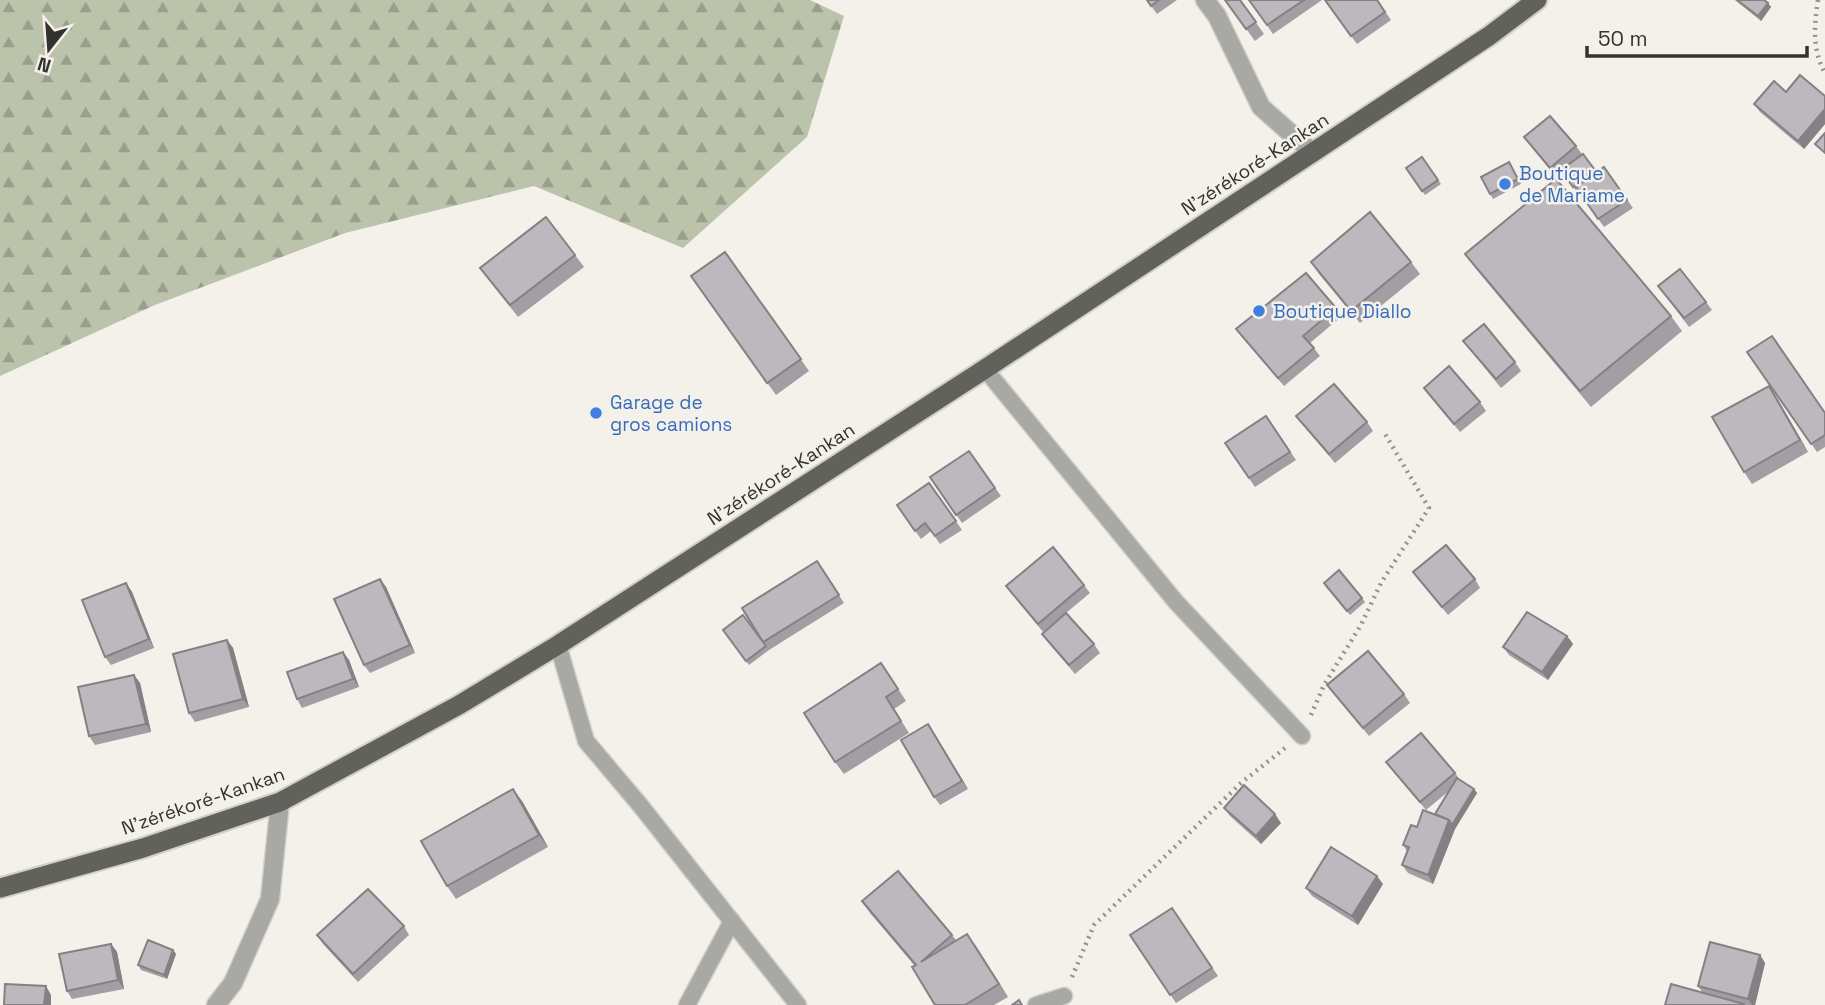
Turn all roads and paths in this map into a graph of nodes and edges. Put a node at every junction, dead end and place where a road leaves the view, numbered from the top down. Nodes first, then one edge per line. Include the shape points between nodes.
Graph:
1 (1205, 0) edge
2 (1537, 0) edge
3 (1818, 0) edge
4 (1825, 73) edge
5 (1313, 153) junction
6 (985, 369) junction
7 (1385, 434) dead end
8 (558, 645) junction
9 (1302, 736) junction
10 (280, 802) junction
11 (0, 888) edge
12 (732, 921) junction
13 (1063, 996) joint
14 (216, 1005) edge
15 (687, 1005) edge
16 (799, 1005) edge
17 (1036, 1005) edge

1 - 5 street via 1261,107
2 - 5 highway, N'zérékoré-Kankan
3 - 4 path via 1814,28 1818,60
5 - 6 highway, N'zérékoré-Kankan
6 - 8 highway, N'zérékoré-Kankan
6 - 9 lane via 1176,602
7 - 9 path via 1429,508 1324,685
8 - 10 highway, N'zérékoré-Kankan via 459,705
8 - 12 lane via 586,741
9 - 13 path via 1241,783 1094,925
10 - 11 highway, N'zérékoré-Kankan via 143,848
10 - 14 street via 270,899 233,983
12 - 15 lane
12 - 16 lane
13 - 17 lane

